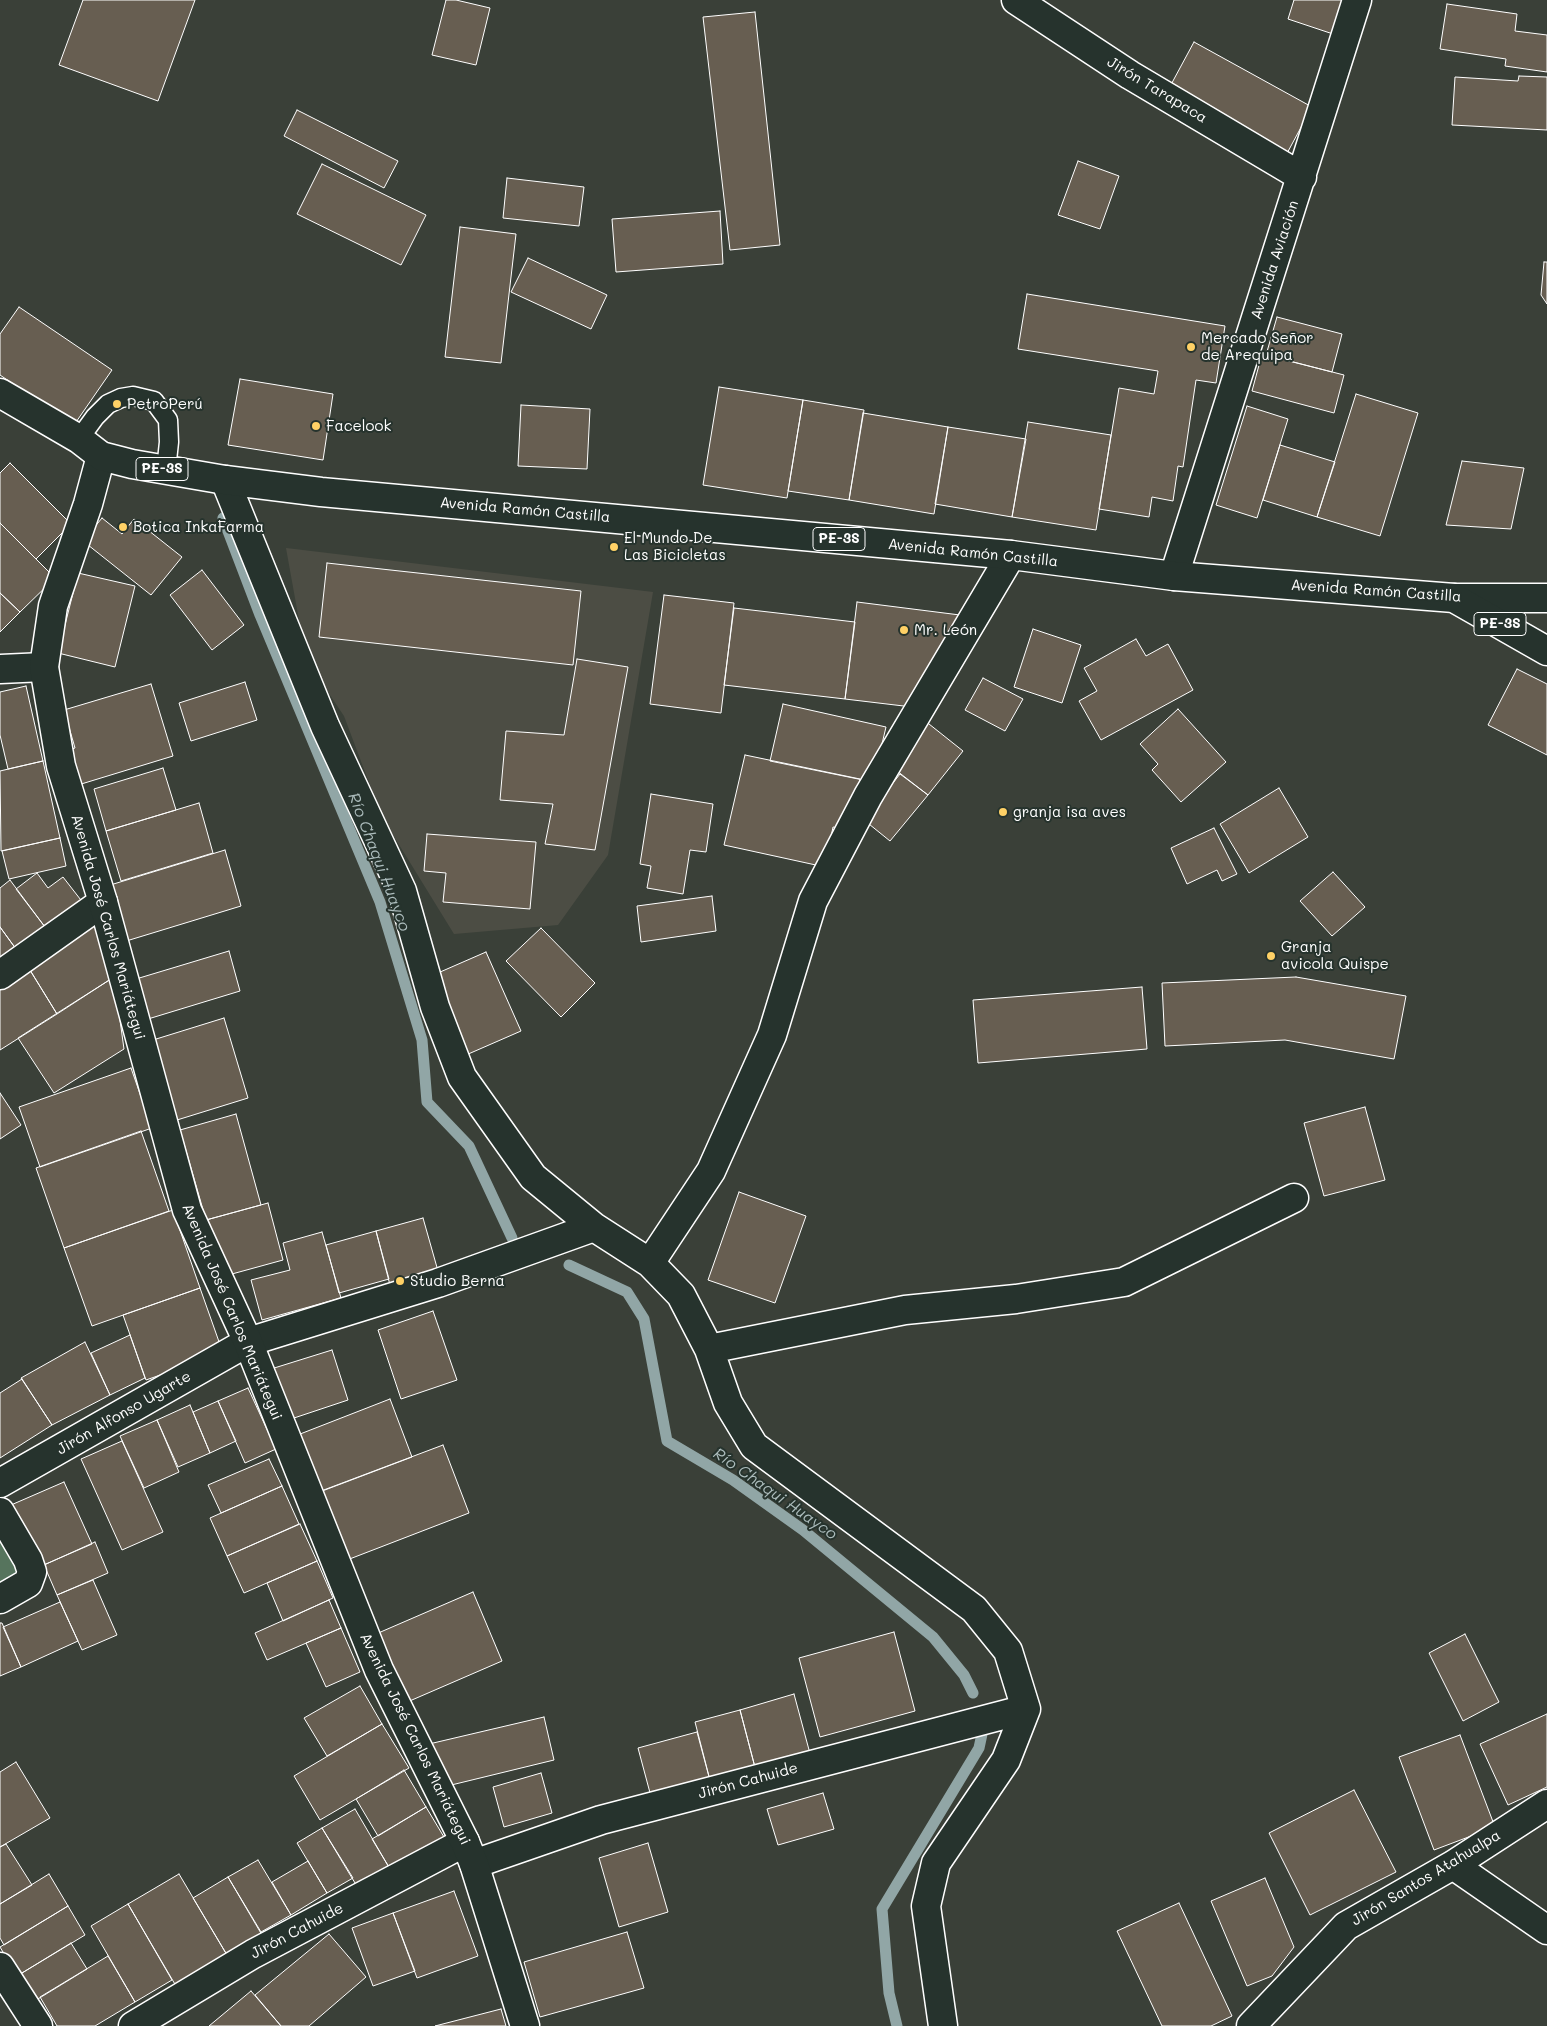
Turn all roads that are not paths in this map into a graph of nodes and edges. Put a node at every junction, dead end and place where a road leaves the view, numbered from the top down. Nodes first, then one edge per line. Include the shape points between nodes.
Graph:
1 (1016, 0) edge
2 (1356, 0) edge
3 (1302, 177) junction
4 (0, 393) edge
5 (79, 439) junction
6 (101, 456) junction
7 (166, 470) junction
8 (225, 480) junction
9 (1011, 555) junction
10 (1174, 576) junction
11 (1454, 598) junction
12 (1547, 598) edge
13 (1547, 651) edge
14 (44, 667) junction
15 (0, 669) edge
16 (103, 902) junction
17 (0, 976) edge
18 (1294, 1198) dead end
19 (594, 1228) junction
20 (650, 1263) junction
21 (248, 1342) junction
22 (709, 1349) junction
23 (0, 1483) edge
24 (0, 1512) edge
25 (0, 1599) edge
26 (1026, 1709) junction
27 (1547, 1804) edge
28 (469, 1853) junction
29 (1453, 1865) junction
30 (1547, 1930) edge
31 (0, 1967) edge
32 (38, 2026) edge
33 (133, 2026) edge
34 (525, 2026) edge
35 (943, 2026) edge
36 (1251, 2026) edge

1 - 3 main road, Jirón Tarapaca via 1130,75
2 - 3 main road, Avenida Aviación
3 - 10 main road, Avenida Aviación
4 - 5 main road, Avenida Ramón Castilla / PE-3S
5 - 6 main road, Avenida Ramón Castilla / PE-3S
5 - 7 lane via 95,417 114,401 133,396 154,402 168,420
6 - 7 main road, Avenida Ramón Castilla / PE-3S
6 - 14 main road, Avenida José Carlos Mariátegui via 53,606
7 - 8 main road, Avenida Ramón Castilla / PE-3S
8 - 9 main road, Avenida Ramón Castilla / PE-3S via 321,492
8 - 19 main road via 325,726 402,891 435,1008 462,1076 533,1177
9 - 10 main road, Avenida Ramón Castilla / PE-3S
9 - 20 main road via 868,796 813,901 772,1035 711,1171
10 - 11 main road, Avenida Ramón Castilla / PE-3S
11 - 12 main road, Avenida Ramón Castilla
11 - 13 main road, PE-3S
14 - 15 main road
14 - 16 main road, Avenida José Carlos Mariátegui via 61,766
16 - 17 main road
16 - 21 main road, Avenida José Carlos Mariátegui via 187,1210
18 - 22 main road via 1124,1282 1016,1299 905,1310
19 - 20 main road
19 - 21 main road, Jirón Alfonso Ugarte via 438,1283
20 - 22 main road via 680,1295
21 - 23 main road, Jirón Alfonso Ugarte
21 - 28 main road, Avenida José Carlos Mariátegui via 378,1670
22 - 26 main road via 728,1404 754,1446 974,1609 1008,1651
24 - 25 main road via 32,1572 28,1583
26 - 28 main road, Jirón Cahuide
26 - 35 main road via 1006,1760 936,1863 926,1906
27 - 29 main road, Jirón Santos Atahualpa
28 - 33 main road, Jirón Cahuide via 253,1954
28 - 34 main road, Avenida José Carlos Mariátegui
29 - 30 main road
29 - 36 main road, Jirón Santos Atahualpa via 1346,1926
31 - 32 main road

